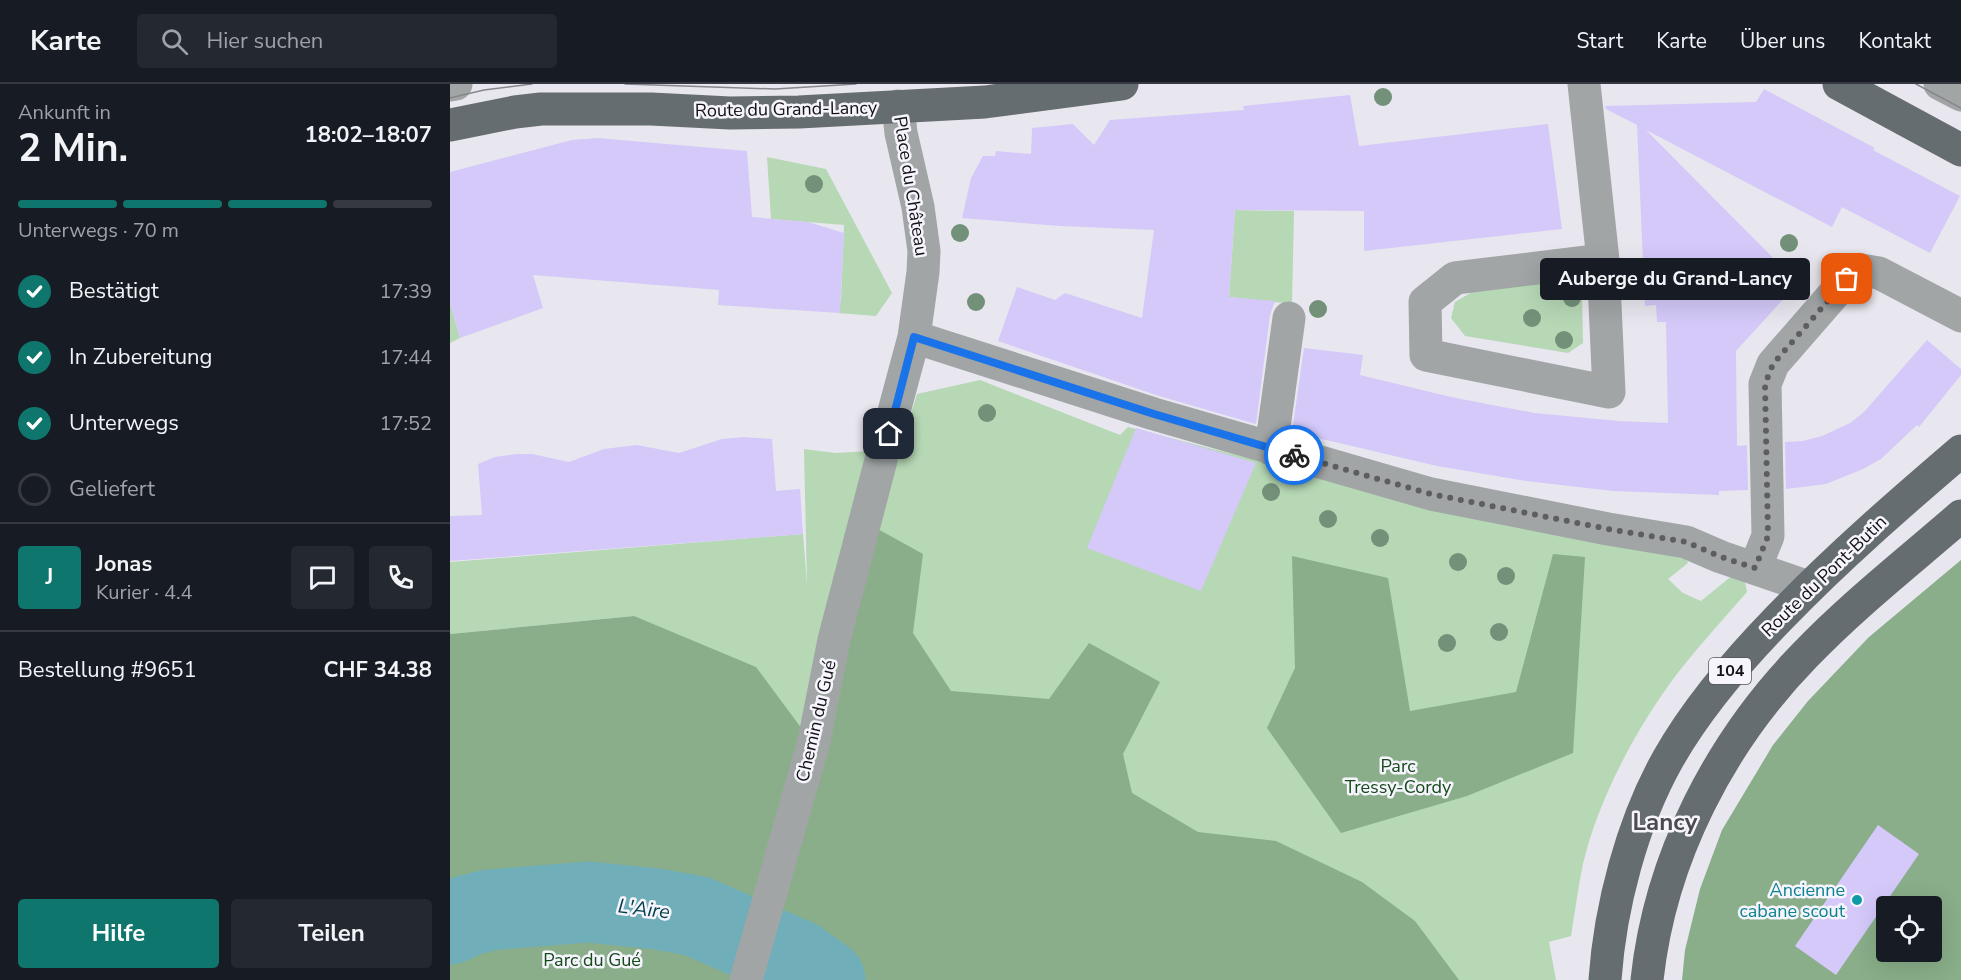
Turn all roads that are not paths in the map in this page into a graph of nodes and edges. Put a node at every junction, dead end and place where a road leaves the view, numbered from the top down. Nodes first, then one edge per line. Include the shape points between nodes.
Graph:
1 (456, 84) edge
2 (1122, 84) edge
3 (1584, 84) edge
4 (1839, 84) edge
5 (1940, 84) edge
6 (450, 86) edge
7 (1961, 95) edge
8 (898, 106) junction
9 (450, 125) edge
10 (1961, 150) edge
11 (1603, 260) junction
12 (1961, 316) edge
13 (1289, 318) dead end
14 (914, 337) junction
15 (1271, 449) junction
16 (1961, 451) edge
17 (1961, 516) edge
18 (1755, 568) junction
19 (1809, 587) junction
20 (746, 979) edge
21 (1605, 980) edge
22 (1647, 980) edge

1 - 6 street
2 - 8 main road, Route du Grand-Lancy via 985,102
3 - 11 street
4 - 10 main road
5 - 7 street
8 - 9 main road, Route du Grand-Lancy via 799,112 541,109
8 - 14 street, Place du Château via 924,251
11 - 11 street via 1609,392 1426,355 1425,302 1455,278
12 - 18 street via 1879,273 1861,270 1847,279 1773,364 1765,384 1768,536
13 - 15 street
14 - 15 street
14 - 20 street, Chemin du Gué via 834,640 814,741
15 - 18 street via 1431,494 1686,542
16 - 19 main road, Route du Pont-Butin / 104
17 - 22 main road, 104 via 1803,656 1727,751 1691,819 1667,885
18 - 19 street
19 - 21 main road, Route du Pont-Butin / 104 via 1742,656 1698,711 1668,759 1649,799 1620,885

